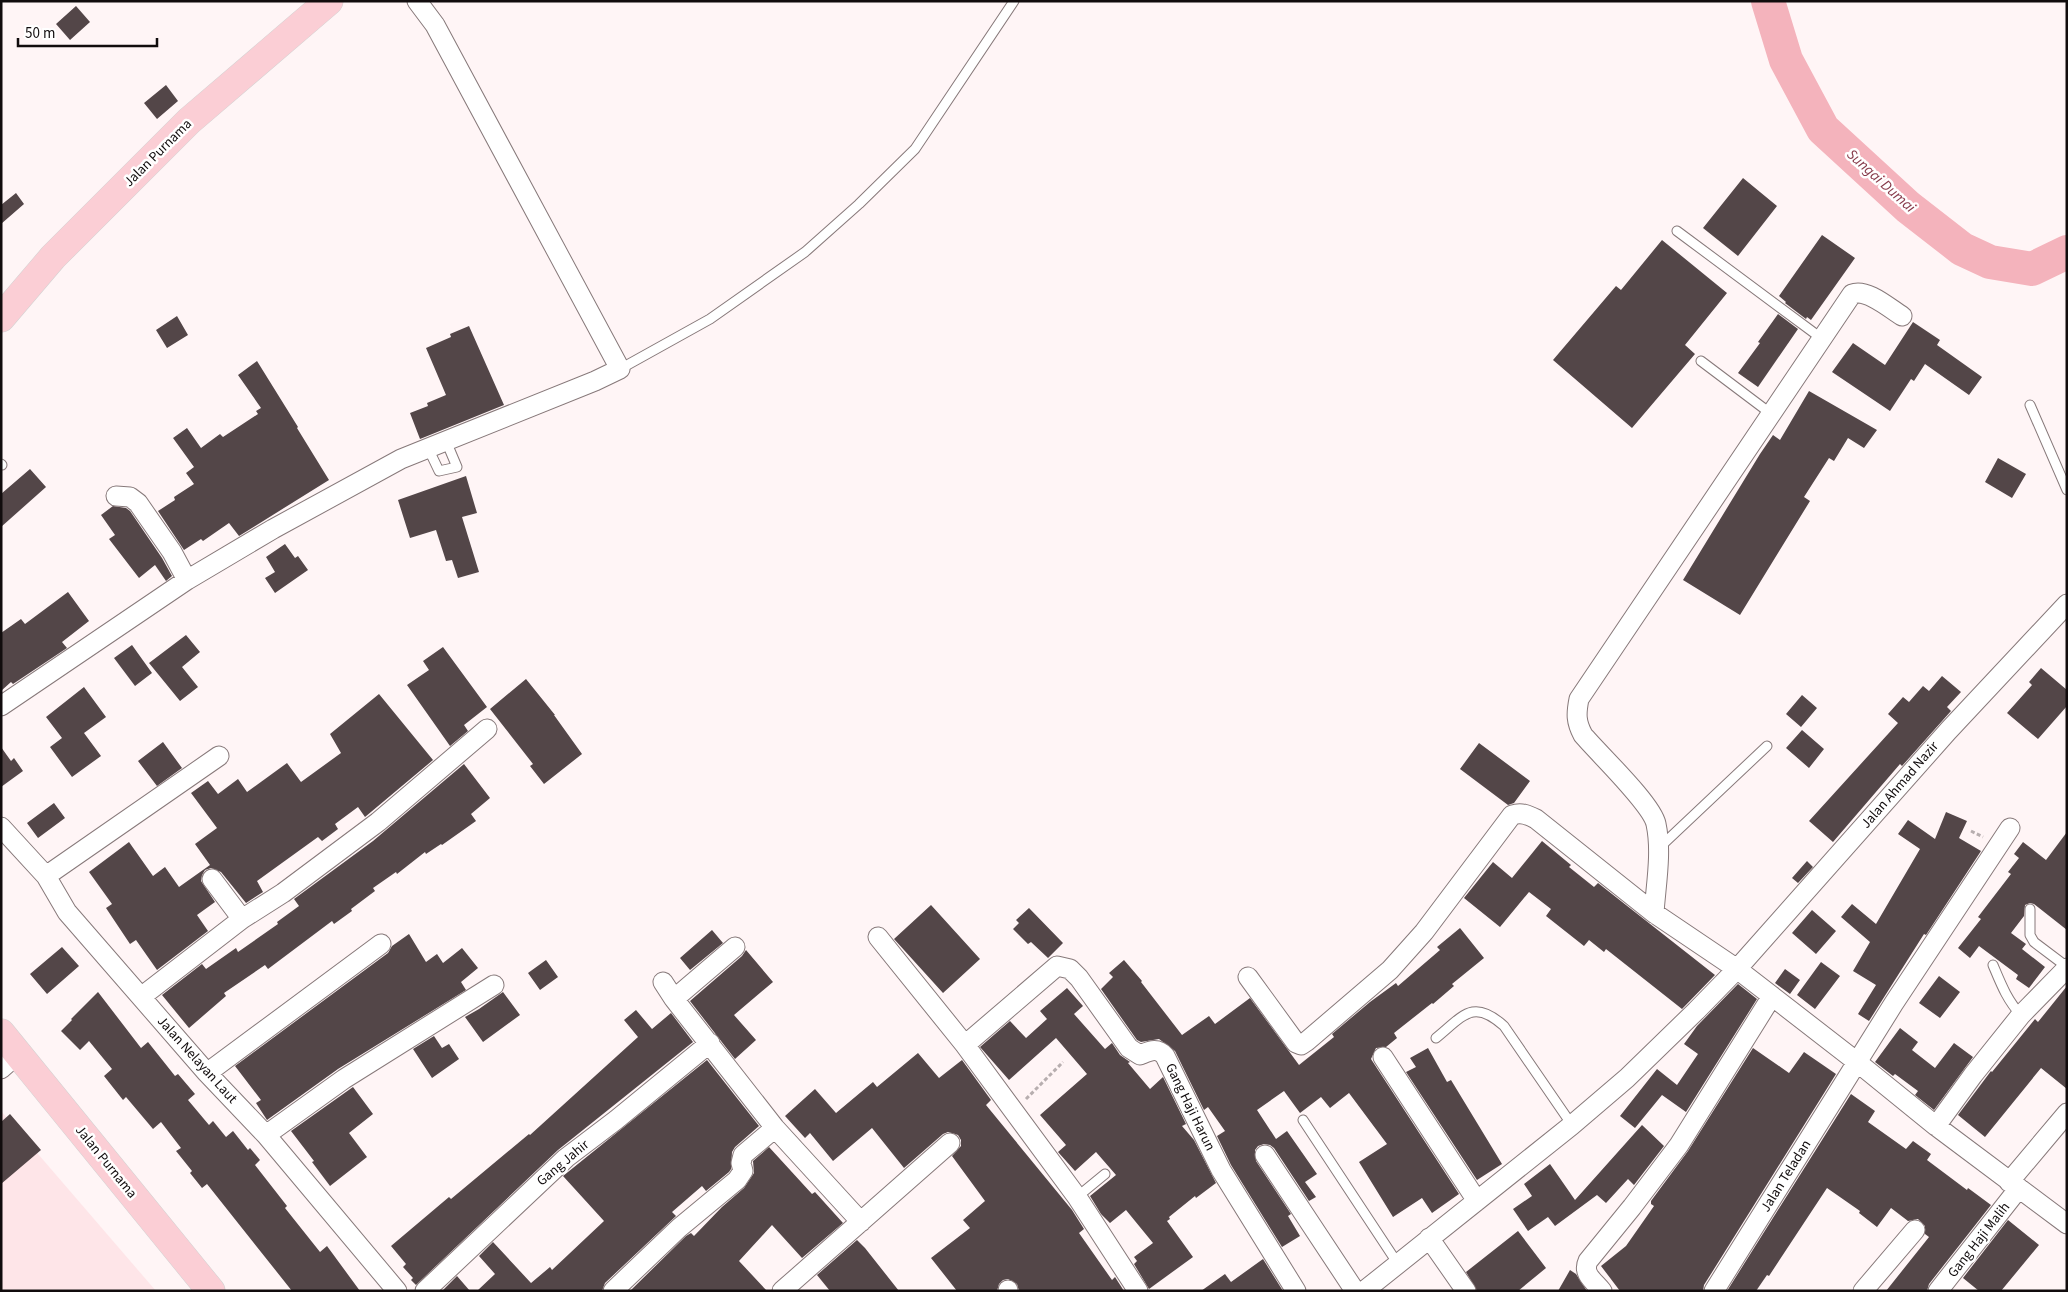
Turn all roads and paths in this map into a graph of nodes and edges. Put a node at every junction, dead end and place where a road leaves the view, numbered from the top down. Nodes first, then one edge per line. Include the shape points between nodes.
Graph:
1 (329, 1) edge
2 (417, 1) edge
3 (1014, 1) edge
4 (1677, 231) dead end
5 (1902, 316) dead end
6 (1, 318) edge
7 (1821, 338) junction
8 (1701, 360) dead end
9 (620, 369) junction
10 (2030, 406) dead end
11 (1770, 413) junction
12 (446, 441) junction
13 (428, 448) junction
14 (2067, 490) edge
15 (116, 496) dead end
16 (187, 580) junction
17 (2067, 604) edge
18 (1, 706) edge
19 (487, 729) dead end
20 (1767, 746) dead end
21 (219, 756) dead end
22 (1, 827) edge
23 (2010, 828) dead end
24 (1658, 849) junction
25 (46, 876) junction
26 (212, 879) dead end
27 (2030, 910) dead end
28 (1654, 913) junction
29 (242, 919) junction
30 (878, 937) dead end
31 (381, 944) dead end
32 (735, 947) dead end
33 (1993, 965) dead end
34 (2067, 967) edge
35 (1736, 969) junction
36 (1248, 976) dead end
37 (663, 982) dead end
38 (494, 985) dead end
39 (1772, 996) junction
40 (141, 997) junction
41 (674, 999) junction
42 (2021, 1015) junction
43 (1, 1033) edge
44 (1436, 1038) dead end
45 (710, 1043) junction
46 (965, 1045) junction
47 (1383, 1057) dead end
48 (10, 1062) edge
49 (1063, 1062) dead end
50 (1857, 1062) junction
51 (207, 1073) junction
52 (1014, 1112) junction
53 (2067, 1113) edge
54 (1303, 1120) dead end
55 (1572, 1125) junction
56 (1936, 1126) junction
57 (775, 1128) junction
58 (266, 1135) junction
59 (950, 1143) dead end
60 (1265, 1155) dead end
61 (1105, 1174) dead end
62 (2014, 1185) junction
63 (1077, 1197) junction
64 (1477, 1200) junction
65 (861, 1222) junction
66 (2067, 1224) edge
67 (1915, 1230) dead end
68 (1429, 1238) junction
69 (1398, 1264) junction
70 (212, 1291) edge
71 (397, 1291) edge
72 (425, 1291) edge
73 (613, 1291) edge
74 (782, 1291) edge
75 (1138, 1291) edge
76 (1296, 1291) edge
77 (1355, 1291) edge
78 (1364, 1291) edge
79 (1466, 1291) edge
80 (1602, 1291) edge
81 (1714, 1291) edge
82 (1864, 1291) edge
83 (1938, 1291) edge

1 - 6 main road, Jalan Purnama via 189,121 53,257
2 - 9 street via 434,25
3 - 9 lane via 915,149 859,204 805,252 710,319
4 - 7 lane
5 - 7 street via 1857,292 1852,294
7 - 11 street
8 - 11 lane
9 - 12 street
10 - 14 lane
11 - 24 street via 1579,699 1576,714 1583,736 1647,808 1656,823
12 - 13 street
12 - 13 lane via 457,467 439,471
13 - 16 street via 401,459 273,529
15 - 16 street via 130,497 138,503
16 - 18 street
17 - 35 street, Jalan Ahmad Nazir via 1948,731
19 - 29 street via 378,822 284,893
20 - 24 lane
21 - 25 street
22 - 25 street, Jalan Nelayan Laut
23 - 50 street, Jalan Teladan
24 - 28 street
25 - 40 street, Jalan Nelayan Laut via 67,912
26 - 29 street
27 - 34 lane via 2030,935 2034,942
28 - 35 street
28 - 36 street via 1536,819 1519,813 1512,815 1424,932 1390,970 1301,1045 1296,1043
29 - 40 street
30 - 46 street
31 - 51 street
32 - 41 street
33 - 42 lane via 2003,991
34 - 42 street
35 - 39 street
35 - 55 street, Jalan Ahmad Nazir via 1627,1078
37 - 41 street
38 - 58 street via 344,1080
39 - 50 street
39 - 80 street via 1679,1145 1588,1260 1587,1274
40 - 51 street, Jalan Nelayan Laut
41 - 45 street
42 - 56 street
43 - 48 main road, Jalan Purnama
44 - 55 lane via 1467,1013 1477,1010 1494,1017 1504,1026
45 - 57 street
45 - 72 street, Gang Jahir via 566,1158
46 - 52 street
46 - 76 street, Gang Haji Harun via 1057,966 1070,969 1135,1054 1154,1050 1166,1056 1221,1170
47 - 64 street
48 - 70 main road, Jalan Purnama
49 - 52 path
50 - 56 street
50 - 81 street, Jalan Teladan
51 - 58 street, Jalan Nelayan Laut
52 - 63 street
53 - 62 street, Gang Haji Malih
54 - 69 lane
55 - 64 street, Jalan Ahmad Nazir
56 - 62 street
57 - 65 street
57 - 73 street via 743,1155 743,1171 737,1180 679,1228
58 - 71 street, Jalan Nelayan Laut
59 - 65 street
60 - 77 street
61 - 63 lane
62 - 66 street
62 - 83 street, Gang Haji Malih
63 - 75 street
64 - 68 street, Jalan Ahmad Nazir
65 - 74 street
67 - 82 street
68 - 69 street, Jalan Ahmad Nazir
68 - 79 street
69 - 78 street, Jalan Ahmad Nazir

